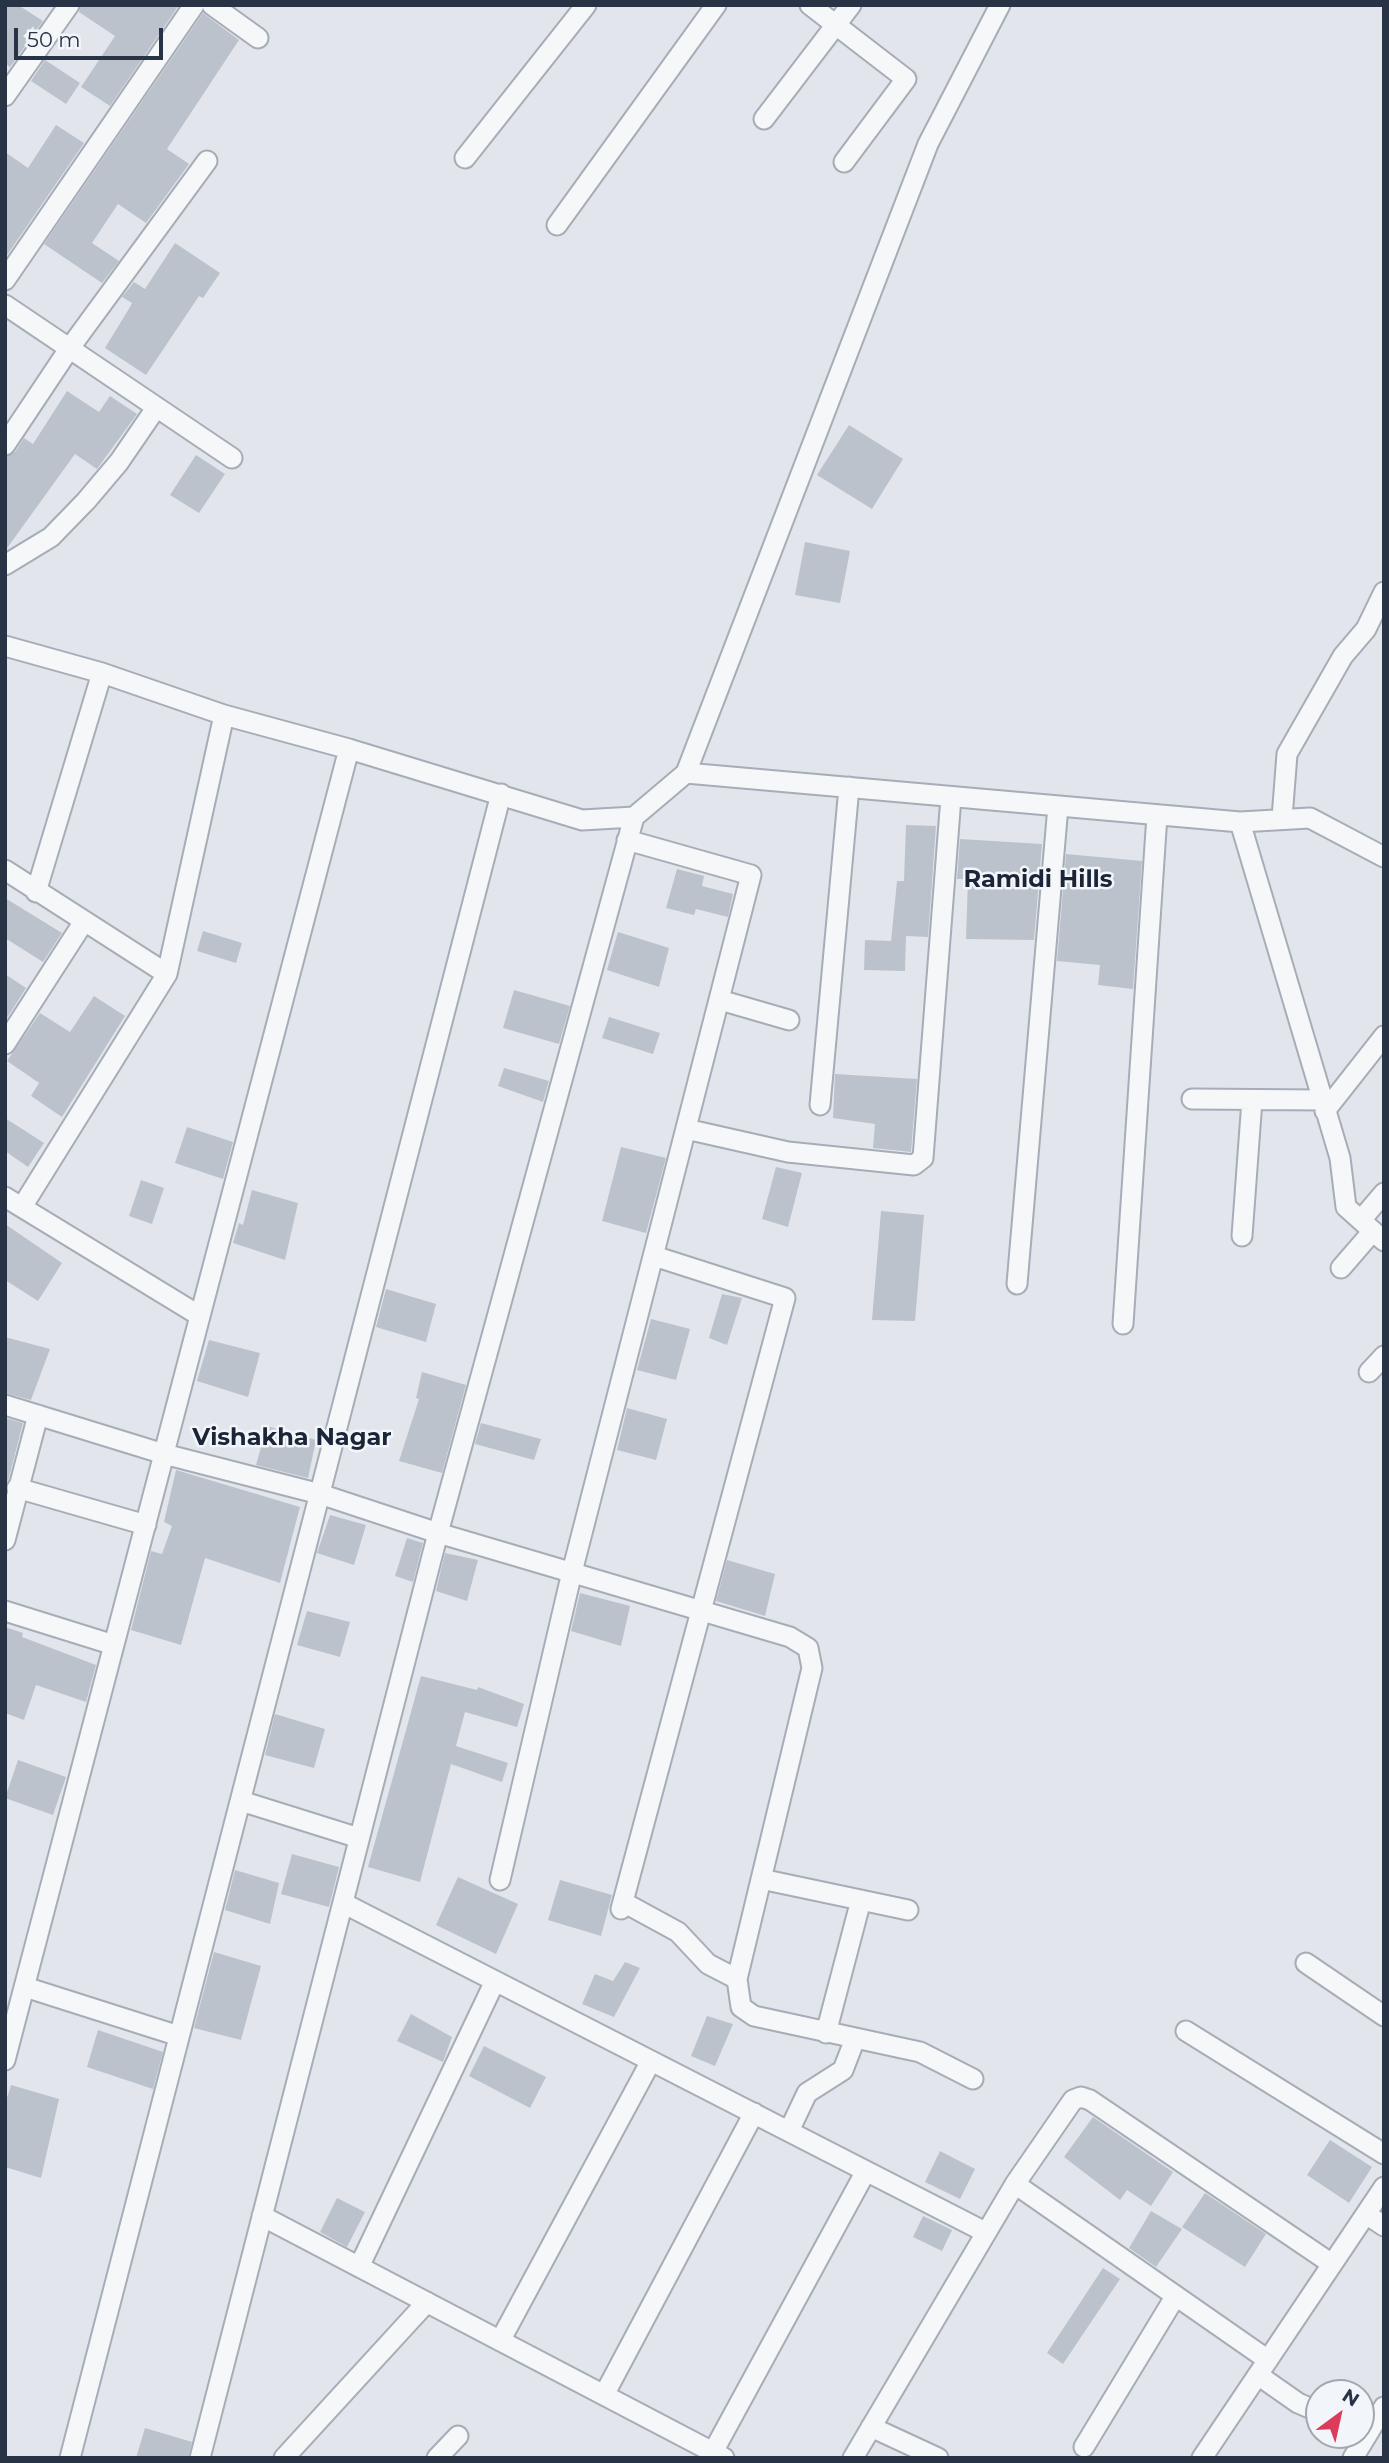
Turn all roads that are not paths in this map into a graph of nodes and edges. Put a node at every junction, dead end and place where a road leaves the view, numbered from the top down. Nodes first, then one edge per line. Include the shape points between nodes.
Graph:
1 (69, 5) edge
2 (194, 5) edge
3 (212, 5) edge
4 (586, 5) edge
5 (716, 5) edge
6 (810, 5) edge
7 (851, 5) edge
8 (1000, 5) edge
9 (836, 25) junction
10 (258, 38) dead end
11 (5, 96) edge
12 (764, 119) dead end
13 (466, 158) dead end
14 (207, 161) dead end
15 (844, 162) dead end
16 (557, 225) dead end
17 (5, 279) edge
18 (5, 305) edge
19 (69, 349) junction
20 (156, 408) junction
21 (5, 445) edge
22 (232, 458) dead end
23 (5, 565) edge
24 (1384, 592) edge
25 (5, 646) edge
26 (102, 673) junction
27 (224, 715) junction
28 (349, 749) junction
29 (686, 773) junction
30 (849, 787) junction
31 (501, 794) junction
32 (951, 797) junction
33 (1058, 806) junction
34 (1157, 815) junction
35 (634, 817) junction
36 (1282, 818) junction
37 (1240, 822) junction
38 (627, 841) junction
39 (1384, 857) edge
40 (5, 871) edge
41 (36, 892) junction
42 (83, 923) junction
43 (167, 974) junction
44 (720, 1000) junction
45 (789, 1020) dead end
46 (1384, 1037) edge
47 (5, 1044) edge
48 (1192, 1099) dead end
49 (1252, 1100) junction
50 (820, 1105) dead end
51 (1324, 1106) junction
52 (686, 1129) junction
53 (1384, 1194) edge
54 (13, 1202) edge
55 (1373, 1231) edge
56 (1242, 1236) dead end
57 (654, 1256) junction
58 (1341, 1268) dead end
59 (1017, 1284) dead end
60 (200, 1316) junction
61 (1123, 1324) dead end
62 (1384, 1356) edge
63 (1369, 1372) dead end
64 (5, 1405) edge
65 (38, 1416) junction
66 (164, 1453) junction
67 (18, 1488) junction
68 (320, 1494) junction
69 (146, 1525) junction
70 (438, 1533) junction
71 (5, 1540) edge
72 (572, 1572) junction
73 (5, 1611) edge
74 (704, 1611) junction
75 (114, 1645) junction
76 (241, 1801) junction
77 (359, 1838) junction
78 (761, 1879) junction
79 (500, 1880) dead end
80 (861, 1900) junction
81 (343, 1903) junction
82 (908, 1910) dead end
83 (1306, 1963) dead end
84 (737, 1979) junction
85 (495, 1981) junction
86 (24, 1987) junction
87 (1384, 2016) edge
88 (1186, 2031) dead end
89 (826, 2034) junction
90 (180, 2036) junction
91 (855, 2039) junction
92 (5, 2060) edge
93 (651, 2061) junction
94 (973, 2079) dead end
95 (754, 2113) junction
96 (789, 2131) junction
97 (1384, 2154) edge
98 (866, 2171) junction
99 (1015, 2184) junction
100 (1384, 2187) edge
101 (1366, 2214) junction
102 (262, 2216) junction
103 (1384, 2227) edge
104 (985, 2232) junction
105 (1332, 2264) junction
106 (359, 2267) junction
107 (1175, 2297) junction
108 (427, 2302) junction
109 (500, 2341) junction
110 (1263, 2367) junction
111 (604, 2395) junction
112 (1305, 2406) edge
113 (871, 2427) junction
114 (458, 2436) dead end
115 (1084, 2447) dead end
116 (719, 2455) edge
117 (70, 2458) edge
118 (200, 2458) edge
119 (284, 2458) edge
120 (437, 2458) edge
121 (853, 2458) edge
122 (938, 2458) edge
123 (1202, 2458) edge

1 - 11 street
2 - 17 street
3 - 10 street
4 - 13 street
5 - 16 street
6 - 9 street
7 - 9 street
8 - 29 street via 928,144
9 - 12 street
9 - 15 street via 906,79
14 - 19 street
18 - 19 street
19 - 20 street
19 - 21 street
20 - 22 street
20 - 23 street via 86,501 51,537
24 - 36 street via 1366,629 1343,656 1287,754
25 - 26 street
26 - 27 street
26 - 41 street
27 - 28 street
27 - 43 street
28 - 31 street
28 - 60 street
29 - 30 street
29 - 35 street
30 - 32 street
30 - 50 street
31 - 35 street via 582,820
31 - 68 street
32 - 33 street
32 - 52 street via 923,1158 914,1165 788,1152
33 - 34 street
33 - 59 street
34 - 37 street
34 - 61 street
35 - 38 street
36 - 37 street
36 - 39 street via 1310,818
37 - 51 street
38 - 44 street via 751,875
38 - 70 street
40 - 41 street
41 - 42 street
42 - 43 street
42 - 47 street
43 - 54 street
44 - 45 street
44 - 52 street
46 - 51 street
48 - 49 street
49 - 51 street
49 - 56 street
51 - 55 street via 1339,1158 1346,1207
52 - 57 street
53 - 55 street
54 - 60 street
55 - 58 street
57 - 72 street
57 - 74 street via 785,1298
60 - 66 street
62 - 63 street
64 - 65 street
65 - 66 street
65 - 67 street
66 - 68 street
66 - 69 street
67 - 69 street
67 - 71 street
68 - 70 street
68 - 76 street
69 - 75 street
70 - 72 street
70 - 77 street
72 - 74 street
72 - 79 street
73 - 75 street
74 - 78 street via 790,1637 808,1648 813,1668
74 - 84 street via 622,1905 678,1932 708,1964
75 - 86 street
76 - 77 street
76 - 90 street
77 - 81 street
78 - 80 street
78 - 84 street
80 - 82 street
80 - 89 street
81 - 85 street
81 - 102 street
83 - 87 street
84 - 89 street via 741,2007 754,2016
85 - 93 street
85 - 106 street
86 - 90 street
86 - 92 street
88 - 97 street
89 - 91 street
90 - 117 street
91 - 94 street via 920,2052
91 - 96 street via 843,2070 807,2092
93 - 95 street
93 - 109 street
95 - 96 street
95 - 111 street
96 - 98 street
98 - 104 street
98 - 116 street
99 - 104 street
99 - 105 street via 1073,2100 1090,2099
99 - 107 street
100 - 101 street
101 - 103 street
101 - 105 street
102 - 106 street
102 - 118 street
104 - 113 street
105 - 110 street
106 - 108 street
107 - 110 street
107 - 115 street
108 - 109 street
108 - 119 street
109 - 111 street
110 - 112 street
110 - 123 street
111 - 116 street
113 - 121 street
113 - 122 street
114 - 120 street

